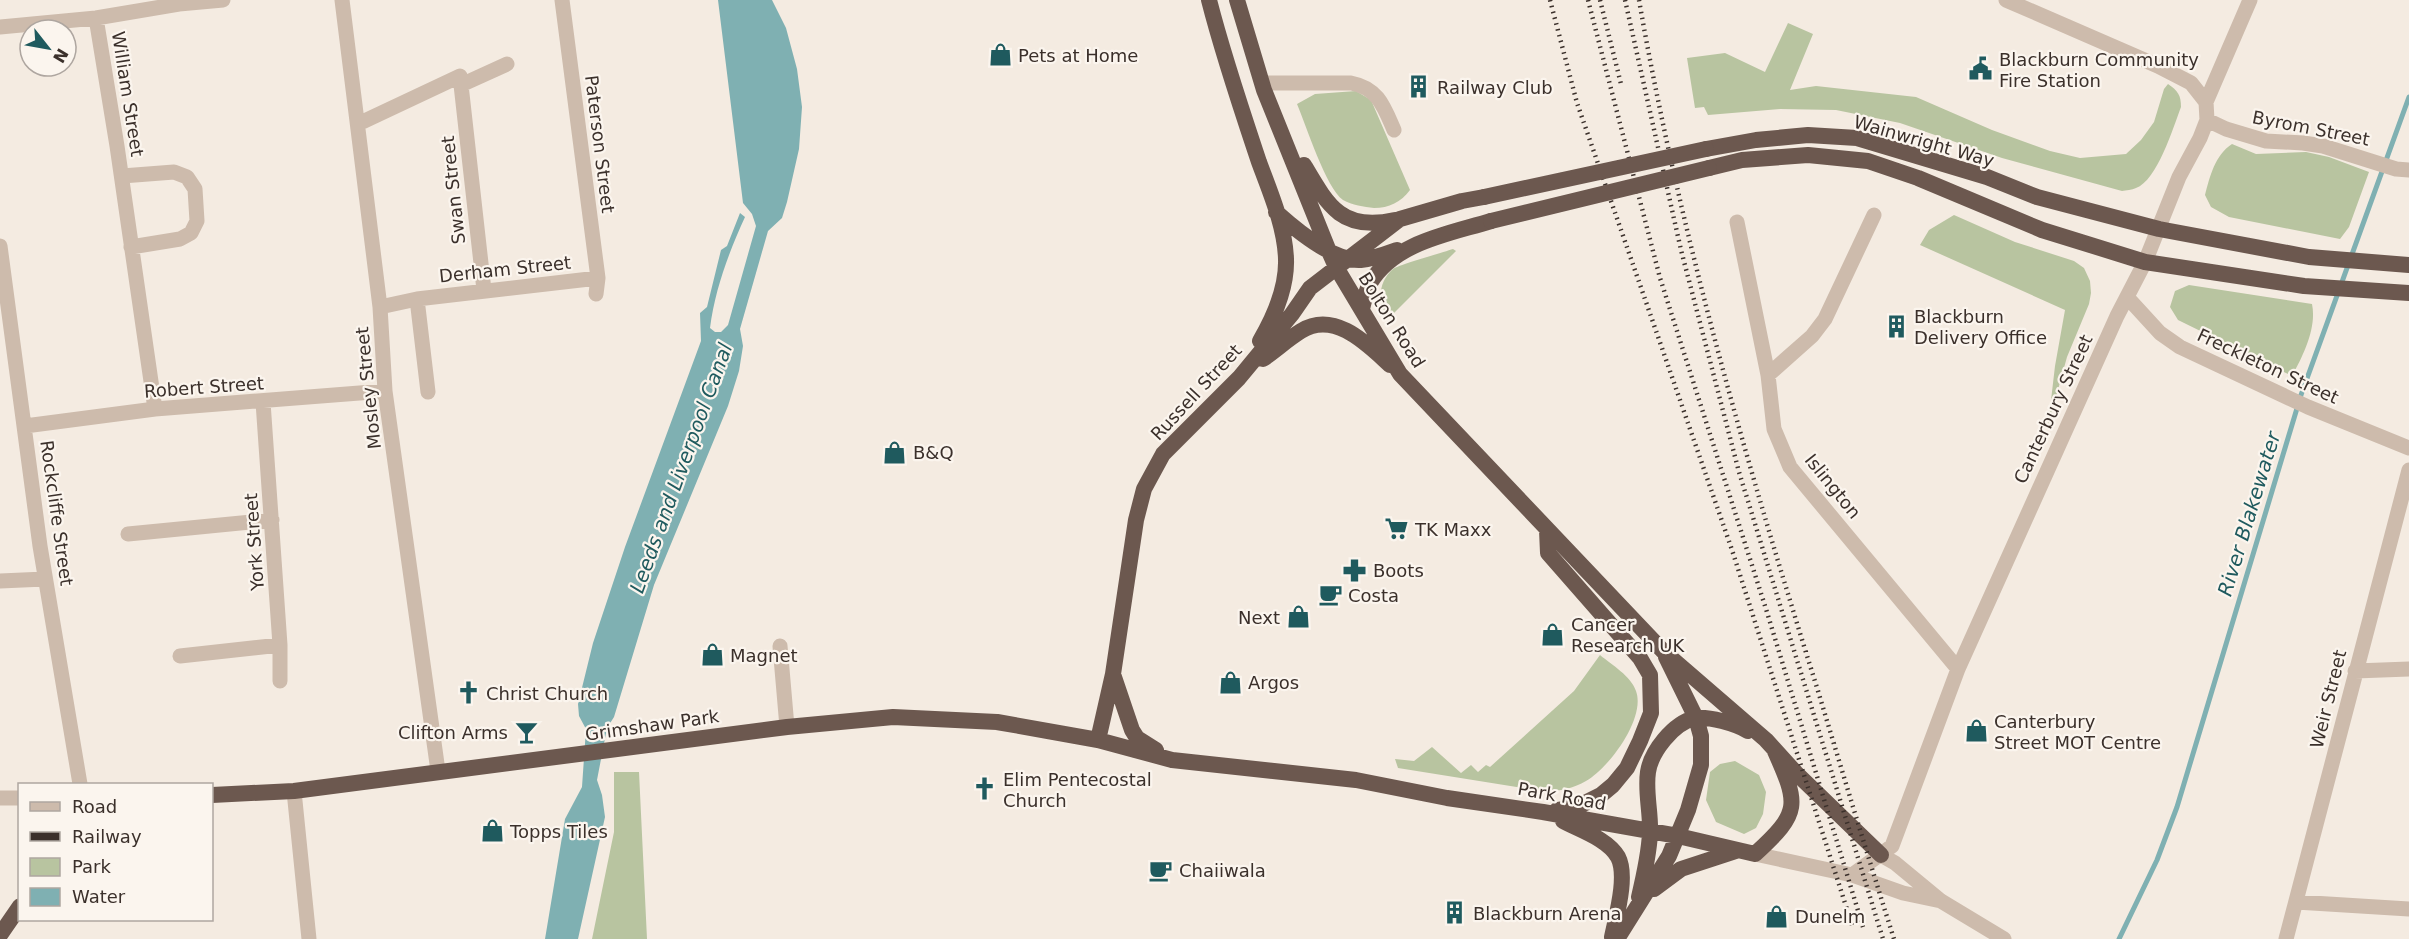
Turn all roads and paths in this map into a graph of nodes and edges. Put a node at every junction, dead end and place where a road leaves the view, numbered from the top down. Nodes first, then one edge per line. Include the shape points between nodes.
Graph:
1 (223, 0) edge
2 (342, 0) edge
3 (562, 0) edge
4 (1209, 0) edge
5 (1237, 0) edge
6 (2006, 0) edge
7 (2250, 0) edge
8 (194, 2) edge
9 (96, 18) junction
10 (0, 27) edge
11 (507, 64) dead end
12 (461, 81) junction
13 (1262, 83) junction
14 (2206, 102) junction
15 (2207, 120) junction
16 (358, 124) junction
17 (1279, 124) junction
18 (1394, 130) dead end
19 (2403, 169) edge
20 (122, 176) junction
21 (1276, 212) junction
22 (1874, 214) dead end
23 (1400, 219) junction
24 (1737, 222) dead end
25 (2159, 230) junction
26 (1418, 243) junction
27 (0, 246) edge
28 (131, 247) junction
29 (1328, 249) junction
30 (1343, 262) junction
31 (2145, 262) junction
32 (2409, 265) edge
33 (2, 279) edge
34 (597, 286) joint
35 (484, 290) junction
36 (2409, 293) edge
37 (2127, 297) junction
38 (417, 299) junction
39 (380, 308) junction
40 (1362, 309) junction
41 (1400, 374) junction
42 (1768, 375) junction
43 (1239, 378) junction
44 (386, 391) junction
45 (428, 393) dead end
46 (263, 402) junction
47 (155, 409) junction
48 (25, 426) junction
49 (2409, 448) edge
50 (2409, 470) edge
51 (272, 520) junction
52 (1547, 530) junction
53 (128, 534) dead end
54 (45, 579) junction
55 (0, 581) edge
56 (280, 645) junction
57 (780, 646) dead end
58 (1663, 651) junction
59 (180, 656) dead end
60 (1958, 669) junction
61 (2409, 669) edge
62 (2355, 671) junction
63 (1113, 674) junction
64 (280, 681) dead end
65 (1695, 718) junction
66 (787, 727) junction
67 (1098, 740) junction
68 (1770, 744) junction
69 (1172, 760) junction
70 (438, 771) junction
71 (80, 783) edge
72 (294, 791) junction
73 (213, 795) edge
74 (0, 798) edge
75 (18, 798) edge
76 (1543, 812) junction
77 (1650, 832) junction
78 (1678, 836) junction
79 (1875, 849) junction
80 (1737, 851) junction
81 (1755, 854) junction
82 (1852, 875) junction
83 (1941, 901) junction
84 (2296, 902) junction
85 (1636, 906) junction
86 (18, 909) edge
87 (2409, 909) edge
88 (0, 935) edge
89 (309, 939) edge
90 (1611, 939) edge
91 (1617, 939) edge
92 (2004, 939) edge
93 (2286, 939) edge

1 - 8 street
2 - 16 street, Mosley Street
3 - 34 street, Paterson Street
4 - 21 highway
5 - 13 highway, Bolton Road
6 - 14 street via 2166,70 2191,83
7 - 14 street, Canterbury Street
8 - 9 street
9 - 10 street
9 - 20 street, William Street
11 - 12 street
12 - 16 street
12 - 35 street, Swan Street
13 - 17 highway, Bolton Road
13 - 18 street via 1362,85 1381,100
14 - 15 street, Canterbury Street
15 - 19 street, Byrom Street via 2266,141 2302,143
15 - 25 street, Canterbury Street
16 - 39 street, Mosley Street
17 - 23 highway via 1327,203 1337,211 1355,221 1375,225
17 - 29 highway, Bolton Road
20 - 28 street, William Street
20 - 28 street, William Street via 174,172 187,177 195,189 197,221 191,233 180,239
21 - 29 highway via 1299,233
21 - 43 highway via 1286,257 1282,286 1270,322
22 - 42 street via 1825,319 1812,336
23 - 25 highway, Wainwright Way, bridge via 1462,201 1706,149 1808,135 1857,138 1987,177 2037,197
23 - 30 highway, Wainwright Way
24 - 42 street, Islington
25 - 31 street, Canterbury Street
25 - 32 highway, Wainwright Way via 2309,257
26 - 30 highway via 1376,257
26 - 31 highway, Wainwright Way, bridge via 1491,221 1742,160 1808,155 1868,161 2042,230
26 - 40 highway, Wainwright Way via 1380,270 1369,285
27 - 33 street, Rockcliffe Street
28 - 47 street, William Street
29 - 30 highway, Bolton Road
30 - 40 highway, Bolton Road
30 - 43 highway, Russell Street via 1310,288
31 - 36 highway, Wainwright Way via 2304,286
31 - 37 street, Canterbury Street
33 - 48 street, Rockcliffe Street
34 - 35 street, Derham Street
35 - 38 street, Derham Street
37 - 49 street, Freckleton Street via 2160,333 2180,347 2283,396
37 - 60 street, Canterbury Street
38 - 39 street, Derham Street
38 - 45 street, Derham Street
39 - 44 street, Mosley Street
40 - 41 highway, Bolton Road
41 - 43 highway via 1357,335 1327,326 1302,329
41 - 52 highway, Bolton Road
42 - 60 street, Islington via 1774,429 1790,467
43 - 63 highway, Russell Street via 1163,454 1144,489
44 - 46 street, Robert Street
44 - 70 street, Mosley Street
46 - 47 street, Robert Street
46 - 51 street, York Street
47 - 48 street, Robert Street
48 - 54 street, Rockcliffe Street
50 - 62 street, Weir Street
51 - 53 street
51 - 56 street, York Street
52 - 58 highway, Bolton Road
52 - 76 highway via 1548,553 1640,658 1650,675 1651,713 1634,755 1613,785 1579,806
54 - 55 street
54 - 71 street, Rockcliffe Street
56 - 59 street
56 - 64 street, York Street
57 - 66 street
58 - 65 highway
58 - 68 highway
60 - 79 street, Canterbury Street via 1896,837
61 - 62 street
62 - 84 street, Weir Street
63 - 67 highway, Russell Street
63 - 69 highway, Russell Street via 1137,738
65 - 68 highway via 1734,724
65 - 77 highway via 1673,731 1649,765
65 - 78 highway via 1701,736 1701,765
66 - 67 highway, Grimshaw Park via 892,717 997,722
66 - 70 highway, Grimshaw Park
67 - 69 highway, Park Road
68 - 79 highway
68 - 81 highway via 1788,779 1793,803 1781,830
69 - 76 highway, Park Road via 1356,780
70 - 72 highway, Grimshaw Park
72 - 73 highway, Grimshaw Park
72 - 89 street
74 - 75 street
76 - 77 highway, Park Road
76 - 90 highway via 1607,845 1618,858 1621,885
77 - 78 highway, Park Road
77 - 85 highway
78 - 80 highway, Park Road
78 - 85 highway
79 - 82 street
79 - 83 street
80 - 81 highway, Park Road
80 - 85 highway via 1682,869
81 - 82 street, Park Road
82 - 83 street, Park Road via 1902,893
83 - 92 street
84 - 87 street
84 - 93 street, Weir Street
85 - 91 highway
86 - 88 highway

